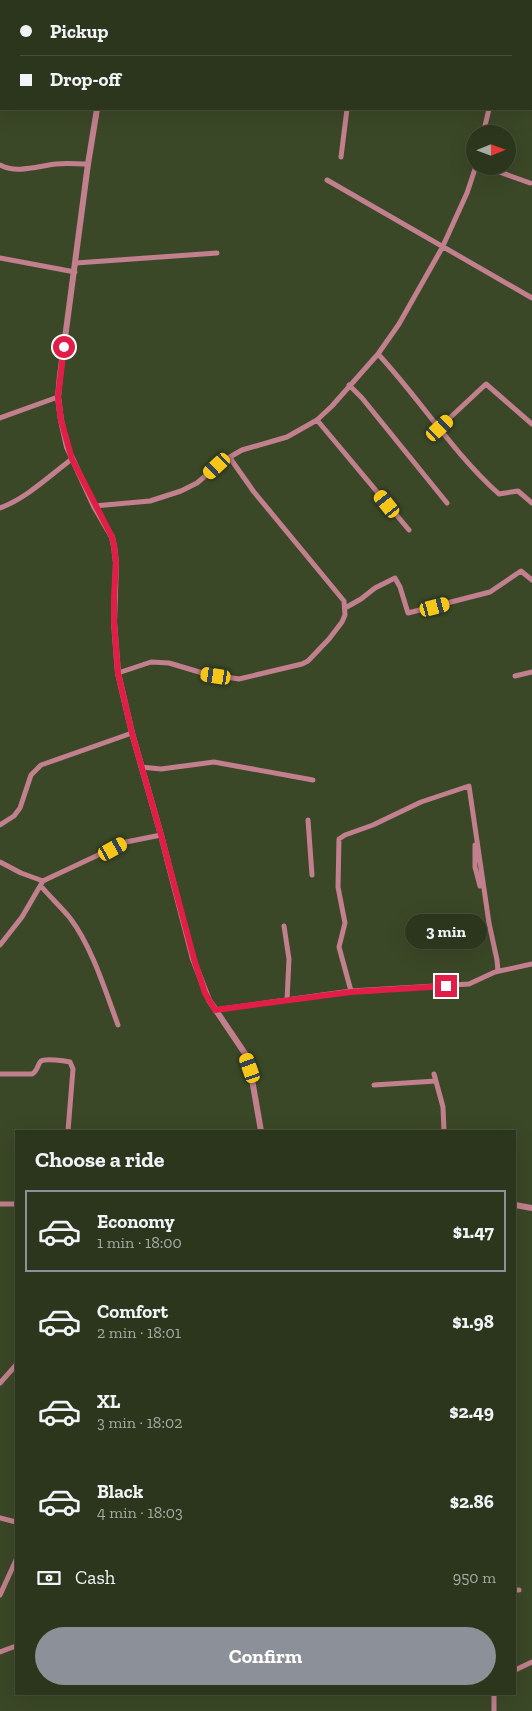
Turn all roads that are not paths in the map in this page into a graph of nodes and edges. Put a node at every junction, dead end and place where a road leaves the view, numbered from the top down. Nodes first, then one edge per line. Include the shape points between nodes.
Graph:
1 (96, 110) edge
2 (347, 110) edge
3 (489, 110) edge
4 (485, 125) edge
5 (341, 157) dead end
6 (88, 164) junction
7 (0, 165) edge
8 (473, 175) edge
9 (508, 175) edge
10 (327, 180) dead end
11 (530, 183) dead end
12 (216, 253) dead end
13 (0, 258) edge
14 (76, 263) junction
15 (74, 272) junction
16 (532, 298) edge
17 (378, 354) junction
18 (349, 385) junction
19 (58, 397) junction
20 (0, 418) edge
21 (317, 420) junction
22 (532, 424) edge
23 (440, 428) junction
24 (230, 458) junction
25 (72, 459) junction
26 (447, 503) dead end
27 (532, 503) edge
28 (94, 506) junction
29 (0, 508) edge
30 (409, 530) dead end
31 (532, 580) edge
32 (345, 608) junction
33 (532, 672) edge
34 (118, 673) junction
35 (515, 676) dead end
36 (132, 733) junction
37 (141, 767) junction
38 (313, 780) dead end
39 (308, 820) dead end
40 (476, 821) dead end
41 (0, 825) edge
42 (161, 835) junction
43 (0, 862) edge
44 (312, 875) dead end
45 (42, 884) junction
46 (480, 886) dead end
47 (284, 926) dead end
48 (0, 945) edge
49 (532, 964) edge
50 (498, 971) junction
51 (351, 992) junction
52 (287, 1000) junction
53 (215, 1010) junction
54 (118, 1025) dead end
55 (0, 1074) edge
56 (434, 1074) dead end
57 (436, 1081) junction
58 (374, 1085) dead end
59 (68, 1130) edge
60 (261, 1130) edge
61 (444, 1130) edge
62 (0, 1204) edge
63 (15, 1204) edge
64 (516, 1205) edge
65 (532, 1208) edge
66 (15, 1366) edge
67 (0, 1383) edge
68 (0, 1518) edge
69 (15, 1522) edge
70 (15, 1562) edge
71 (0, 1595) edge
72 (15, 1646) edge
73 (0, 1652) edge
74 (532, 1662) edge
75 (516, 1670) edge
76 (494, 1695) edge
77 (494, 1711) edge

1 - 6 street
2 - 5 street
3 - 4 street
6 - 7 street via 58,164 29,169
6 - 14 street
8 - 17 street via 442,248
9 - 11 street
10 - 16 street
12 - 14 street
13 - 15 street
14 - 15 street
15 - 19 street
17 - 18 street
17 - 23 street
18 - 21 street
18 - 26 street
19 - 20 street
19 - 25 street
21 - 24 street via 287,437 242,450
21 - 30 street
22 - 23 street via 486,384
23 - 27 street via 478,476 499,494 518,491
24 - 28 street via 197,483 169,495 150,501
24 - 32 street via 344,601
25 - 28 street
25 - 29 street via 12,504
28 - 34 street via 114,546
31 - 32 street via 521,571 490,592 408,613 395,578
32 - 34 street via 338,628 302,664 239,678 151,662
33 - 35 street
34 - 36 street
36 - 37 street
36 - 41 street via 41,765 31,775 20,808
37 - 38 street via 161,769 214,762
37 - 42 street
39 - 44 street
40 - 46 street via 475,867
42 - 45 street via 126,842
42 - 53 street via 194,959 205,993
43 - 45 street
45 - 48 street
45 - 54 street via 78,931
47 - 52 street via 289,959
49 - 50 street
50 - 51 street via 470,984
50 - 51 street via 469,786 420,802 339,840 338,887 345,923 339,947
51 - 52 street
52 - 53 street
53 - 60 street via 246,1055
55 - 59 street via 32,1074 45,1059 70,1062 74,1069
56 - 57 street
57 - 58 street
57 - 61 street via 443,1107
62 - 63 street
64 - 65 street
66 - 67 street
68 - 69 street
70 - 71 street
72 - 73 street
74 - 75 street
76 - 77 street

